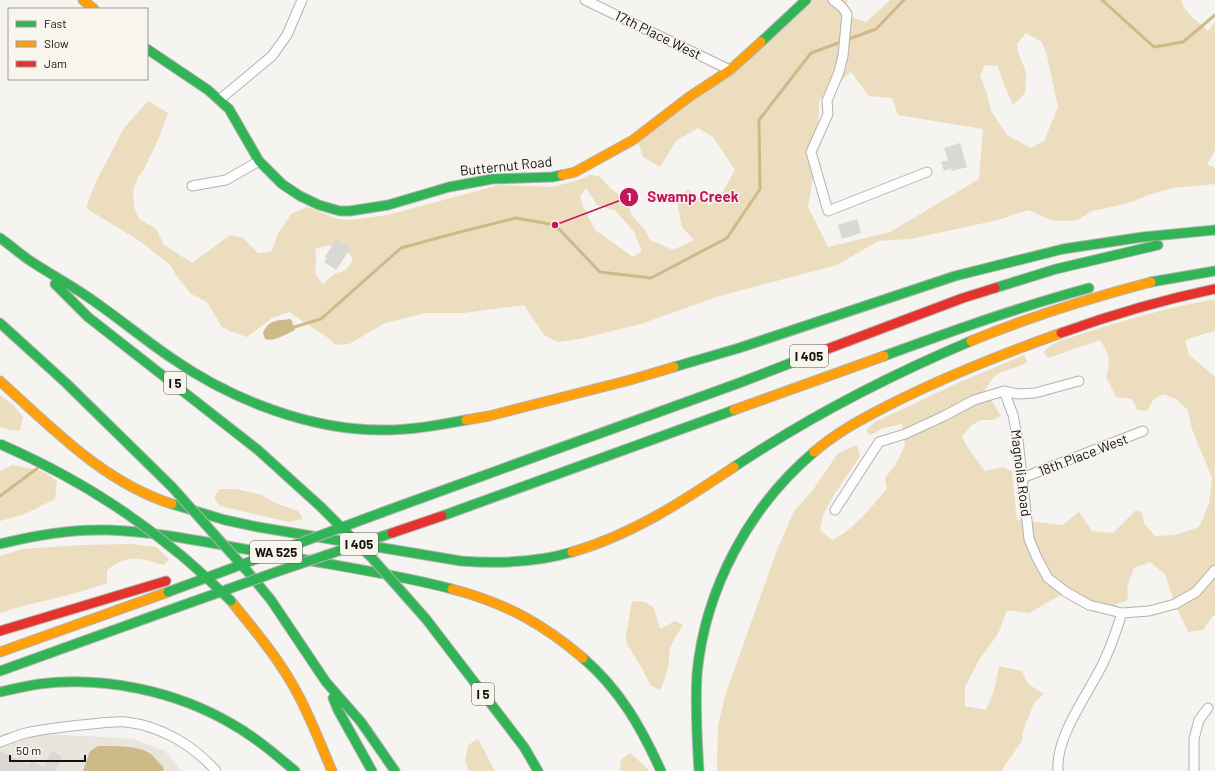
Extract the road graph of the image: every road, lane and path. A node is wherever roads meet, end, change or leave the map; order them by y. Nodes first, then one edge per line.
1 (84, 0) edge
2 (302, 0) edge
3 (585, 0) edge
4 (806, 0) edge
5 (833, 0) edge
6 (93, 8) edge
7 (148, 50) edge
8 (730, 70) junction
9 (219, 100) junction
10 (259, 161) junction
11 (927, 172) dead end
12 (192, 186) dead end
13 (1215, 232) edge
14 (0, 238) edge
15 (29, 260) junction
16 (1215, 262) edge
17 (1178, 268) dead end
18 (1215, 270) edge
19 (1101, 285) dead end
20 (1215, 289) edge
21 (0, 323) edge
22 (0, 381) edge
23 (1079, 381) dead end
24 (1004, 391) junction
25 (1143, 431) dead end
26 (0, 444) edge
27 (1022, 478) junction
28 (835, 510) dead end
29 (384, 512) junction
30 (0, 544) edge
31 (1215, 570) edge
32 (276, 572) joint
33 (188, 573) dead end
34 (169, 580) dead end
35 (1122, 613) junction
36 (0, 630) edge
37 (0, 652) edge
38 (0, 671) edge
39 (326, 682) junction
40 (0, 692) edge
41 (1208, 708) dead end
42 (0, 742) edge
43 (216, 771) edge
44 (295, 771) edge
45 (332, 771) edge
46 (372, 771) edge
47 (395, 771) edge
48 (538, 771) edge
49 (661, 771) edge
50 (699, 771) edge
51 (1058, 771) edge
52 (1194, 771) edge

1 - 6 main road
2 - 9 street
3 - 8 street, 17th Place West
4 - 8 main road, Butternut Road
5 - 11 street
7 - 9 main road, Butternut Road
8 - 10 main road, Butternut Road
9 - 10 main road, Butternut Road
10 - 12 street
13 - 15 main road
13 - 29 main road, I 405
14 - 15 main road, I 5
15 - 48 main road, I 5, bridge
16 - 17 main road
18 - 22 main road
19 - 32 main road, I 405, bridge
20 - 50 main road
21 - 39 main road, bridge
23 - 24 street
24 - 27 street, Magnolia Road
24 - 28 street
25 - 27 street, 18th Place West
26 - 45 main road, bridge
27 - 35 street, Magnolia Road
29 - 33 main road, bridge
29 - 37 main road, WA 525, bridge
30 - 49 main road
31 - 35 street, Magnolia Road
32 - 38 main road, WA 525, bridge
34 - 36 main road
35 - 51 street
39 - 46 main road
39 - 47 main road
40 - 44 main road
41 - 52 street
42 - 43 street

